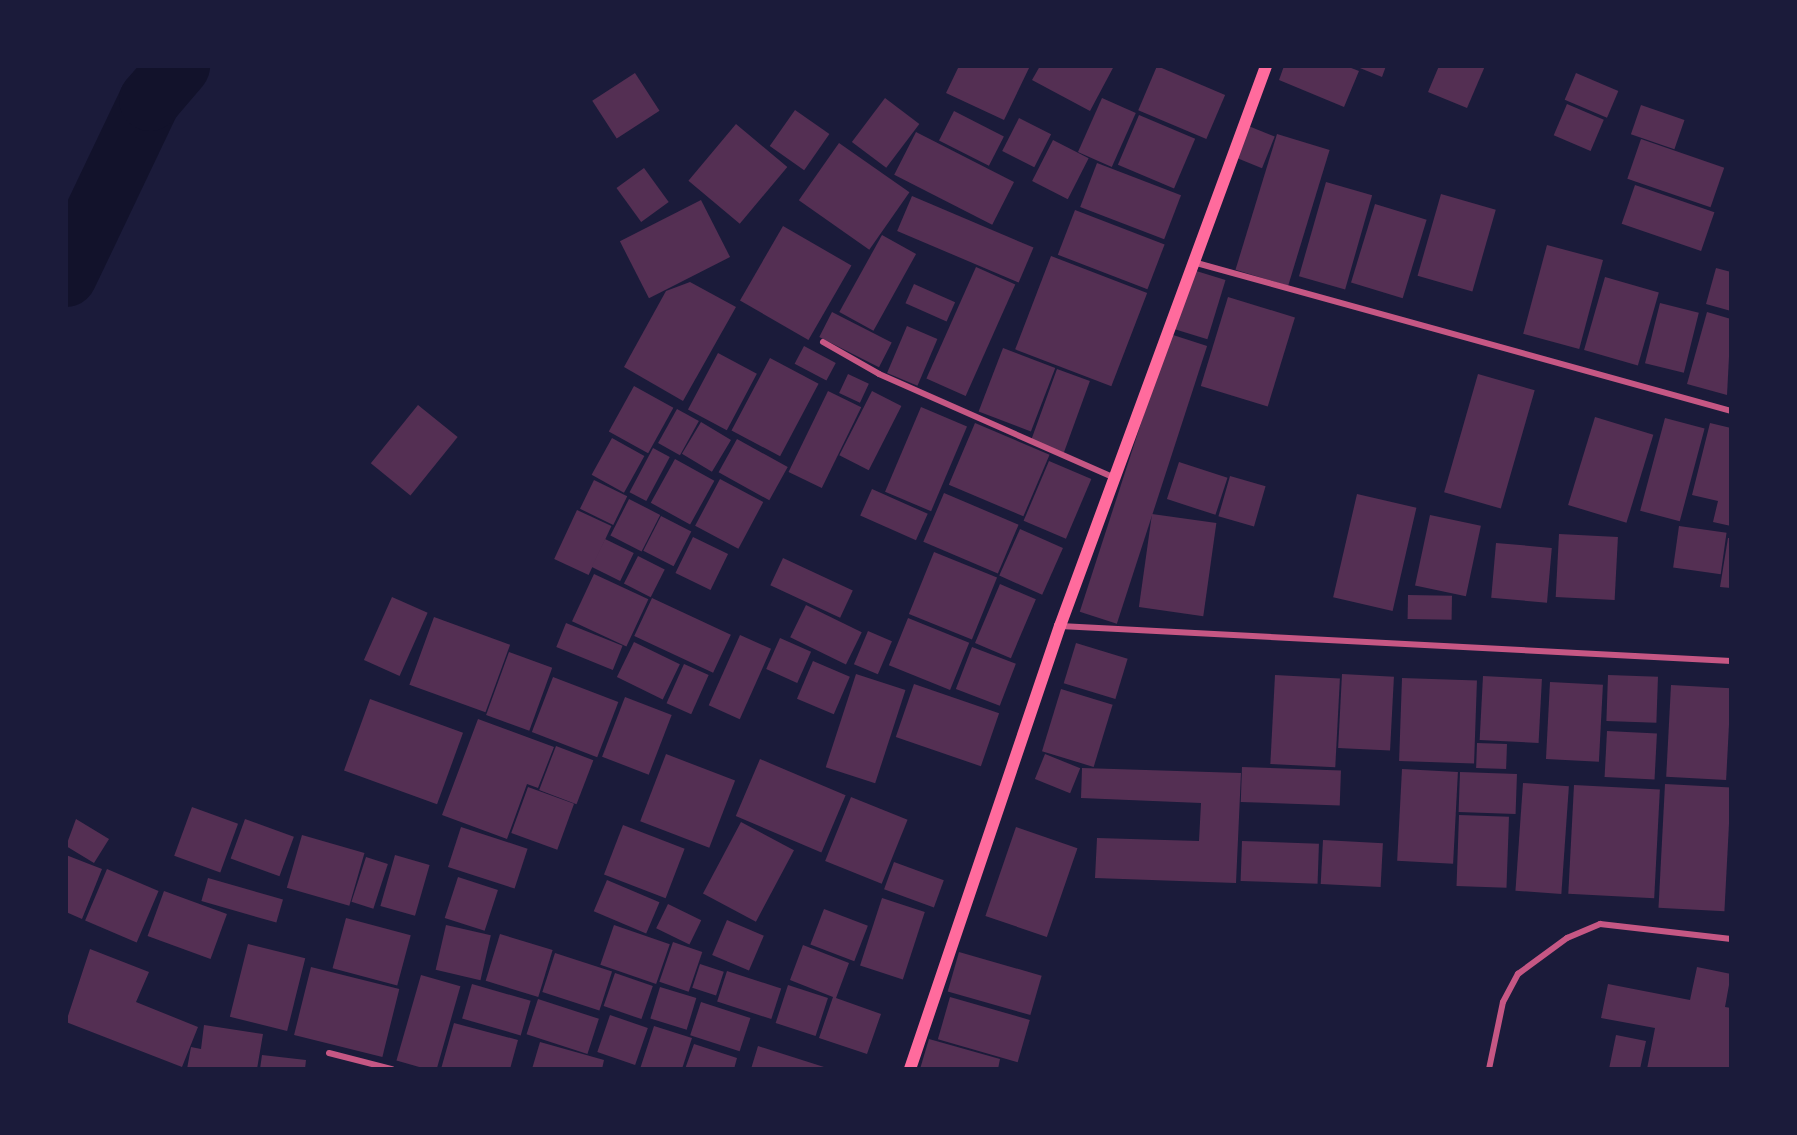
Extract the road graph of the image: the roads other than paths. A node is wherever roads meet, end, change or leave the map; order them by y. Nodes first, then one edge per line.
1 (1266, 66) edge
2 (1192, 262) junction
3 (823, 342) dead end
4 (1731, 411) edge
5 (1113, 477) junction
6 (1060, 626) junction
7 (1731, 661) edge
8 (1731, 939) edge
9 (329, 1053) dead end
10 (392, 1069) edge
11 (910, 1069) edge
12 (1489, 1069) edge

1 - 2 main road
2 - 4 street
2 - 5 main road
3 - 5 street
5 - 6 main road
6 - 7 street
6 - 11 main road
8 - 12 street
9 - 10 street

